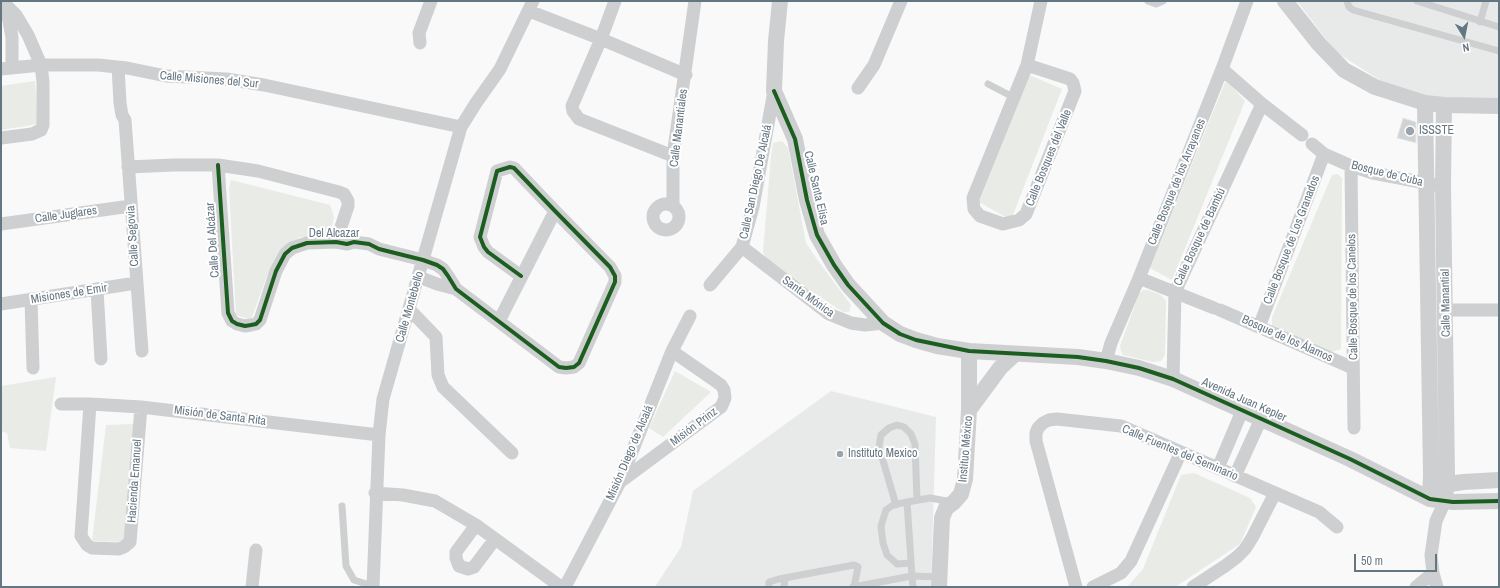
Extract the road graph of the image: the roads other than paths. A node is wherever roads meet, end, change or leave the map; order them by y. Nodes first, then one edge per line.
1 (431, 1) edge
2 (614, 1) edge
3 (695, 1) edge
4 (780, 1) edge
5 (901, 1) edge
6 (1041, 1) edge
7 (1148, 1) edge
8 (1163, 1) edge
9 (1247, 1) edge
10 (1285, 1) edge
11 (1348, 1) edge
12 (1417, 1) edge
13 (1486, 1) edge
14 (4, 3) edge
15 (531, 6) edge
16 (1480, 22) junction
17 (1499, 27) edge
18 (28, 35) junction
19 (12, 37) junction
20 (600, 39) junction
21 (420, 43) dead end
22 (1499, 51) edge
23 (1027, 64) junction
24 (41, 65) junction
25 (123, 67) junction
26 (7, 68) edge
27 (1222, 69) junction
28 (686, 75) junction
29 (988, 84) dead end
30 (858, 88) dead end
31 (774, 91) junction
32 (1013, 97) junction
33 (1425, 103) junction
34 (1262, 104) junction
35 (1444, 105) junction
36 (1499, 106) edge
37 (461, 127) junction
38 (1, 138) edge
39 (1324, 154) junction
40 (673, 156) junction
41 (218, 165) junction
42 (1351, 166) junction
43 (128, 167) junction
44 (1426, 184) junction
45 (1444, 185) junction
46 (673, 205) dead end
47 (131, 206) junction
48 (555, 211) junction
49 (1, 224) edge
50 (341, 243) junction
51 (742, 247) junction
52 (423, 260) junction
53 (521, 276) junction
54 (419, 277) junction
55 (1139, 278) junction
56 (136, 283) junction
57 (710, 285) dead end
58 (456, 289) junction
59 (97, 290) junction
60 (1175, 292) junction
61 (31, 299) junction
62 (1, 304) edge
63 (409, 309) junction
64 (1428, 310) junction
65 (1446, 310) junction
66 (1499, 310) edge
67 (228, 313) joint
68 (690, 316) dead end
69 (499, 322) junction
70 (883, 323) junction
71 (1259, 327) junction
72 (142, 351) dead end
73 (672, 351) junction
74 (969, 352) junction
75 (1015, 354) junction
76 (101, 359) dead end
77 (1106, 361) junction
78 (33, 368) dead end
79 (1353, 368) junction
80 (1173, 379) junction
81 (61, 404) dead end
82 (90, 404) junction
83 (141, 407) junction
84 (969, 410) junction
85 (1242, 411) junction
86 (1261, 419) junction
87 (1354, 428) dead end
88 (378, 435) junction
89 (1181, 452) junction
90 (512, 453) dead end
91 (1218, 468) junction
92 (1235, 476) junction
93 (1499, 480) edge
94 (620, 482) junction
95 (1446, 485) junction
96 (376, 493) junction
97 (1275, 493) junction
98 (1435, 496) junction
99 (917, 500) junction
100 (1499, 501) edge
101 (907, 502) junction
102 (954, 502) junction
103 (896, 505) junction
104 (342, 506) dead end
105 (476, 525) junction
106 (1337, 526) dead end
107 (495, 539) junction
108 (256, 550) dead end
109 (911, 563) junction
110 (1433, 573) junction
111 (912, 576) junction
112 (785, 578) junction
113 (939, 582) edge
114 (373, 586) edge
115 (252, 587) edge
116 (561, 587) edge
117 (565, 587) edge
118 (769, 587) edge
119 (784, 587) edge
120 (853, 587) edge
121 (913, 587) edge
122 (1076, 587) edge
123 (1093, 587) edge
124 (1193, 587) edge
125 (1416, 587) edge
126 (1437, 587) edge

1 - 21 street
2 - 20 street
3 - 28 street, Calle Manantiales
4 - 31 street
5 - 30 street
6 - 23 street, Calle Bosques del Valle
7 - 8 lane
9 - 27 street, Calle Bosque de los Arrayanes
10 - 33 street
11 - 22 lane
12 - 16 lane
13 - 16 lane
14 - 18 street
14 - 19 street
15 - 20 street, Calle Manantiales
15 - 37 street, Calle Montebello
16 - 17 lane
18 - 19 street
18 - 24 street
19 - 26 street
20 - 28 street, Calle Manantiales
20 - 40 street
23 - 32 street, Calle Bosques del Valle
23 - 32 street, Calle Bosques del Valle
24 - 25 street, Calle Misiones del Sur
24 - 26 street, Calle Misiones del Sur
24 - 38 street
25 - 37 street, Calle Misiones del Sur
25 - 43 street, Calle Segovia
27 - 34 street, Bosque de Cuba
27 - 55 street, Calle Bosque de los Arrayanes
28 - 40 street, Calle Manantiales
29 - 32 lane
31 - 51 street, Calle San Diego De Alcalá
31 - 70 street, Calle Santa Elisa
33 - 35 street
33 - 44 street, Calle Manantial
34 - 39 street, Bosque de Cuba
34 - 60 street, Calle Bosque de Bambú
35 - 36 street
35 - 45 street, Calle Manantial
37 - 52 street, Calle Montebello
39 - 42 street, Bosque de Cuba
39 - 71 street, Calle Bosque de Los Granados
40 - 46 street, Calle Manantiales
41 - 43 street
41 - 50 street, Del Alcazar
41 - 67 street, Calle Del Alcázar
42 - 44 street, Bosque de Cuba
42 - 79 street, Calle Bosque de los Canelos
43 - 47 street, Calle Segovia
44 - 45 street, Bosque de Cuba
44 - 64 street, Calle Manantial
45 - 65 street, Calle Manantial
47 - 49 street, Calle Juglares
47 - 56 street, Calle Segovia
48 - 53 street
48 - 53 street
48 - 69 street
50 - 52 street, Del Alcazar
50 - 67 street, Del Alcazar
51 - 57 street, Calle San Diego De Alcalá
51 - 70 street, Santa Mónica
52 - 54 street, Calle Montebello
52 - 58 street, Del Alcazar
53 - 69 street
54 - 58 street
54 - 63 street, Calle Montebello
55 - 60 street, Bosque de los Álamos
55 - 77 street, Calle Bosque de los Arrayanes
56 - 59 street, Misiones de Emir
56 - 72 street, Calle Segovia
58 - 69 street
59 - 61 street, Misiones de Emir
59 - 76 street
60 - 71 street, Bosque de los Álamos
60 - 80 street, Calle Bosque de Bambú
61 - 62 street, Misiones de Emir
61 - 78 street
63 - 88 street, Calle Montebello
63 - 90 street
64 - 65 street
64 - 98 street, Calle Manantial
65 - 66 street
65 - 95 street, Calle Manantial
68 - 73 street, Misión Diego de Alcalá
70 - 74 street, Calle Santa Elisa
71 - 79 street, Bosque de los Álamos
73 - 94 street, Misión Diego de Alcalá
73 - 94 street, Misión Prinz
74 - 75 street, Avenida Juan Kepler
74 - 84 street, Instituo México
75 - 77 street, Avenida Juan Kepler
75 - 84 street
77 - 80 street, Avenida Juan Kepler
79 - 87 street, Calle Bosque de los Canelos
80 - 85 street, Avenida Juan Kepler
81 - 82 street, Misión de Santa Rita
82 - 83 street, Misión de Santa Rita
82 - 83 street, Hacienda Emanuel
83 - 88 street, Misión de Santa Rita
84 - 102 street, Instituo México
85 - 86 street, Avenida Juan Kepler
85 - 91 street
86 - 92 street
86 - 98 street, Avenida Juan Kepler
88 - 96 street, Calle Montebello
89 - 91 street, Calle Fuentes del Seminario
89 - 122 street, Calle Fuentes del Seminario
89 - 123 street
91 - 92 street, Calle Fuentes del Seminario
92 - 97 street, Calle Fuentes del Seminario
93 - 95 street
94 - 117 street, Misión Diego de Alcalá
95 - 98 street, Calle Manantial
96 - 105 street
96 - 114 street, Calle Montebello
97 - 106 street, Calle Fuentes del Seminario
97 - 124 street
98 - 100 street, Avenida Juan Kepler
98 - 110 street
99 - 101 lane
99 - 102 lane
99 - 103 lane
101 - 103 lane
101 - 109 lane
102 - 113 street, Instituo México
103 - 109 lane
104 - 114 lane
105 - 107 street
105 - 107 street
107 - 116 street
108 - 115 street
109 - 111 lane
110 - 125 street
110 - 126 street
111 - 113 lane
111 - 120 lane
111 - 121 lane
112 - 118 lane
112 - 119 lane
112 - 120 lane

